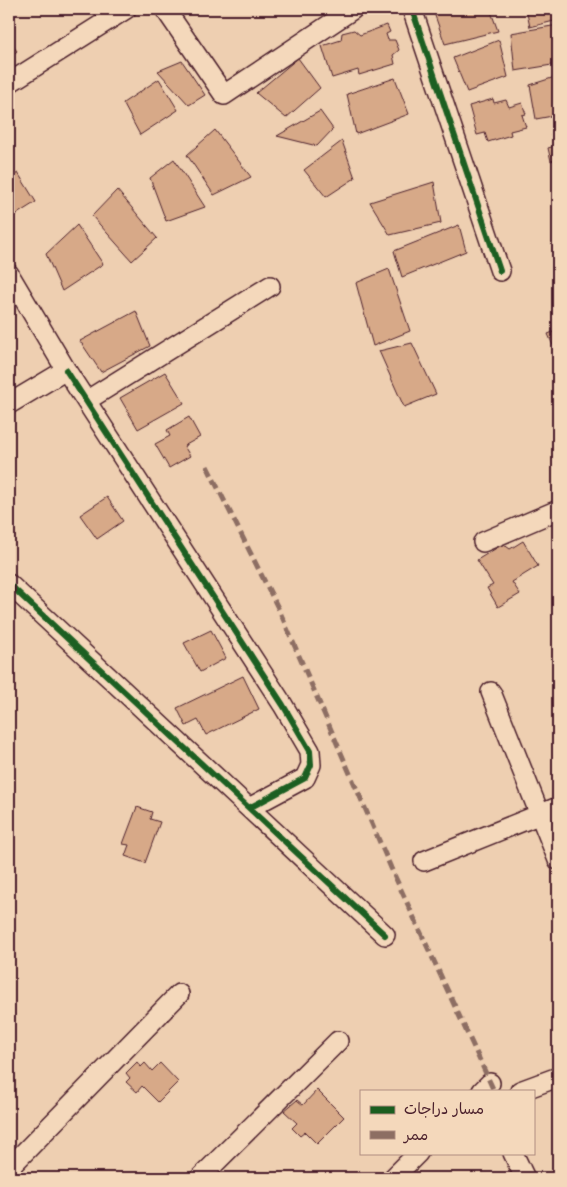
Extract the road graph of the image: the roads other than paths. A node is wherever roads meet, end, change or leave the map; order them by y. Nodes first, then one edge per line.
1 (126, 9) edge
2 (165, 9) edge
3 (353, 9) edge
4 (412, 9) edge
5 (9, 83) edge
6 (500, 271) dead end
7 (11, 284) edge
8 (270, 286) dead end
9 (66, 370) junction
10 (86, 401) junction
11 (9, 404) edge
12 (558, 510) edge
13 (483, 542) dead end
14 (9, 584) edge
15 (492, 692) dead end
16 (558, 807) edge
17 (249, 808) junction
18 (539, 815) junction
19 (558, 860) edge
20 (424, 861) dead end
21 (385, 935) dead end
22 (179, 994) dead end
23 (338, 1041) dead end
24 (558, 1077) edge
25 (523, 1090) edge
26 (417, 1154) edge
27 (513, 1154) edge
28 (9, 1168) edge
29 (200, 1178) edge
30 (393, 1178) edge
31 (525, 1178) edge

1 - 5 street
2 - 3 street
4 - 6 street
7 - 9 street
8 - 10 street
9 - 10 street
9 - 11 street
10 - 17 street
12 - 13 street
14 - 17 street
15 - 18 street
16 - 18 street
17 - 21 street
18 - 19 street
18 - 20 street
22 - 28 street
23 - 29 street
24 - 25 street
26 - 30 street
27 - 31 street

